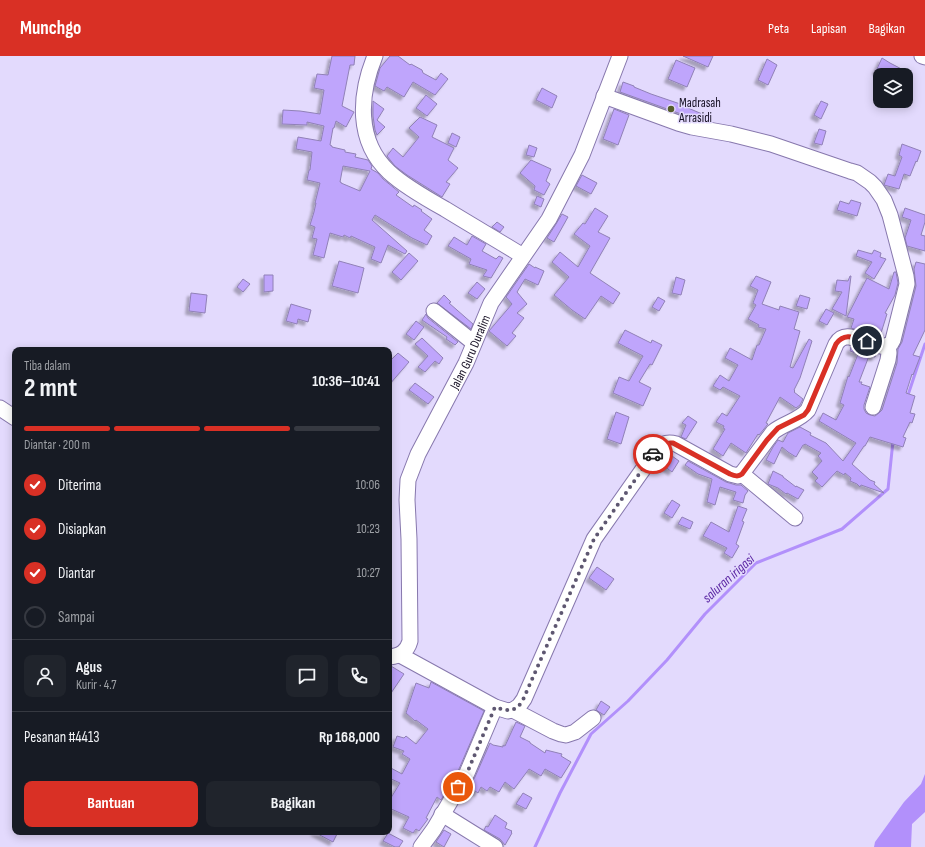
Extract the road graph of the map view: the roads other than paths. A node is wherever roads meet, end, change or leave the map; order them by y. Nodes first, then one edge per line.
1 (375, 56) edge
2 (620, 56) edge
3 (604, 96) junction
4 (523, 256) junction
5 (434, 311) dead end
6 (474, 343) junction
7 (888, 345) junction
8 (873, 407) dead end
9 (0, 408) edge
10 (12, 416) edge
11 (742, 474) junction
12 (795, 518) dead end
13 (395, 656) edge
14 (495, 707) junction
15 (513, 710) junction
16 (593, 718) dead end
17 (442, 814) junction
18 (421, 847) edge
19 (495, 847) edge

1 - 4 street
2 - 3 street, Jalan Guru Duralim
3 - 4 street, Jalan Guru Duralim
3 - 7 street
4 - 6 street, Jalan Guru Duralim
5 - 6 street
6 - 13 street, Jalan Guru Duralim
7 - 8 street
7 - 11 street
9 - 10 street
11 - 12 street
11 - 15 street
13 - 14 street
14 - 15 street
14 - 17 street
15 - 16 street
17 - 18 street
17 - 19 street

